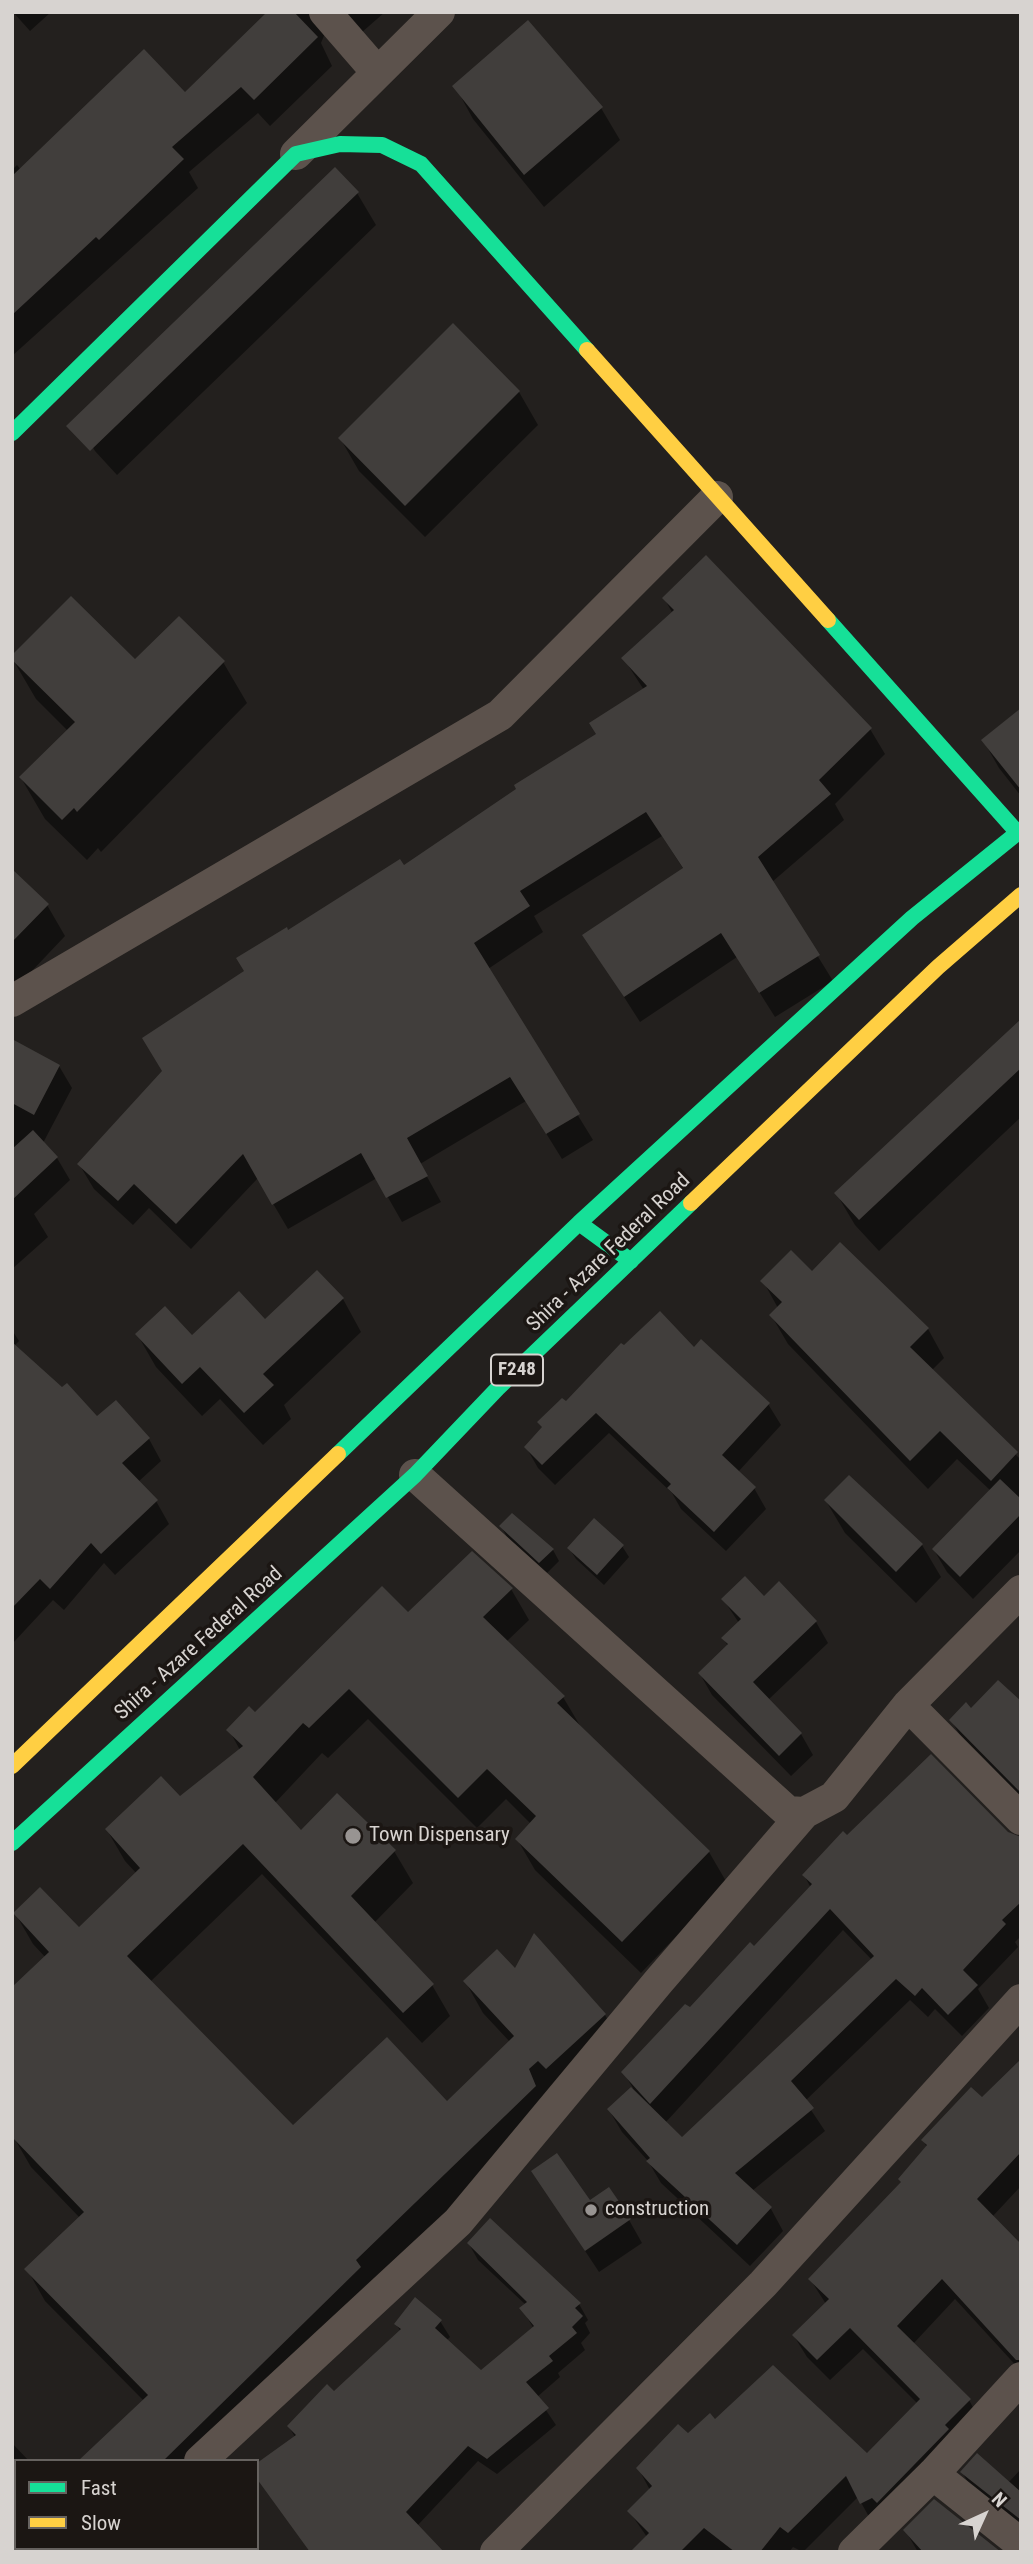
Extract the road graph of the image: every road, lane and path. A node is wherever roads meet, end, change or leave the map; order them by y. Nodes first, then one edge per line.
1 (326, 12) edge
2 (439, 12) edge
3 (377, 72) junction
4 (296, 155) junction
5 (12, 433) edge
6 (717, 497) junction
7 (1019, 831) edge
8 (1021, 895) edge
9 (12, 1001) edge
10 (579, 1223) junction
11 (631, 1261) junction
12 (415, 1475) junction
13 (1021, 1591) edge
14 (908, 1705) junction
15 (12, 1766) edge
16 (804, 1813) junction
17 (1021, 1819) edge
18 (12, 1843) edge
19 (1021, 2000) edge
20 (1021, 2378) edge
21 (202, 2459) edge
22 (933, 2474) junction
23 (1021, 2544) edge
24 (496, 2552) edge
25 (854, 2552) edge

1 - 3 street
2 - 3 street
3 - 4 street
4 - 5 main road
4 - 6 main road
6 - 7 main road
6 - 9 street
7 - 10 main road, Shira - Azare Federal Road
8 - 11 main road, Shira - Azare Federal Road / F248
10 - 11 main road
10 - 15 main road, Shira - Azare Federal Road
11 - 12 main road, Shira - Azare Federal Road / F248
12 - 16 street
12 - 18 main road, Shira - Azare Federal Road / F248
13 - 14 street
14 - 16 street
14 - 17 street
16 - 21 street
19 - 24 street
20 - 22 street
22 - 23 street
22 - 25 street

